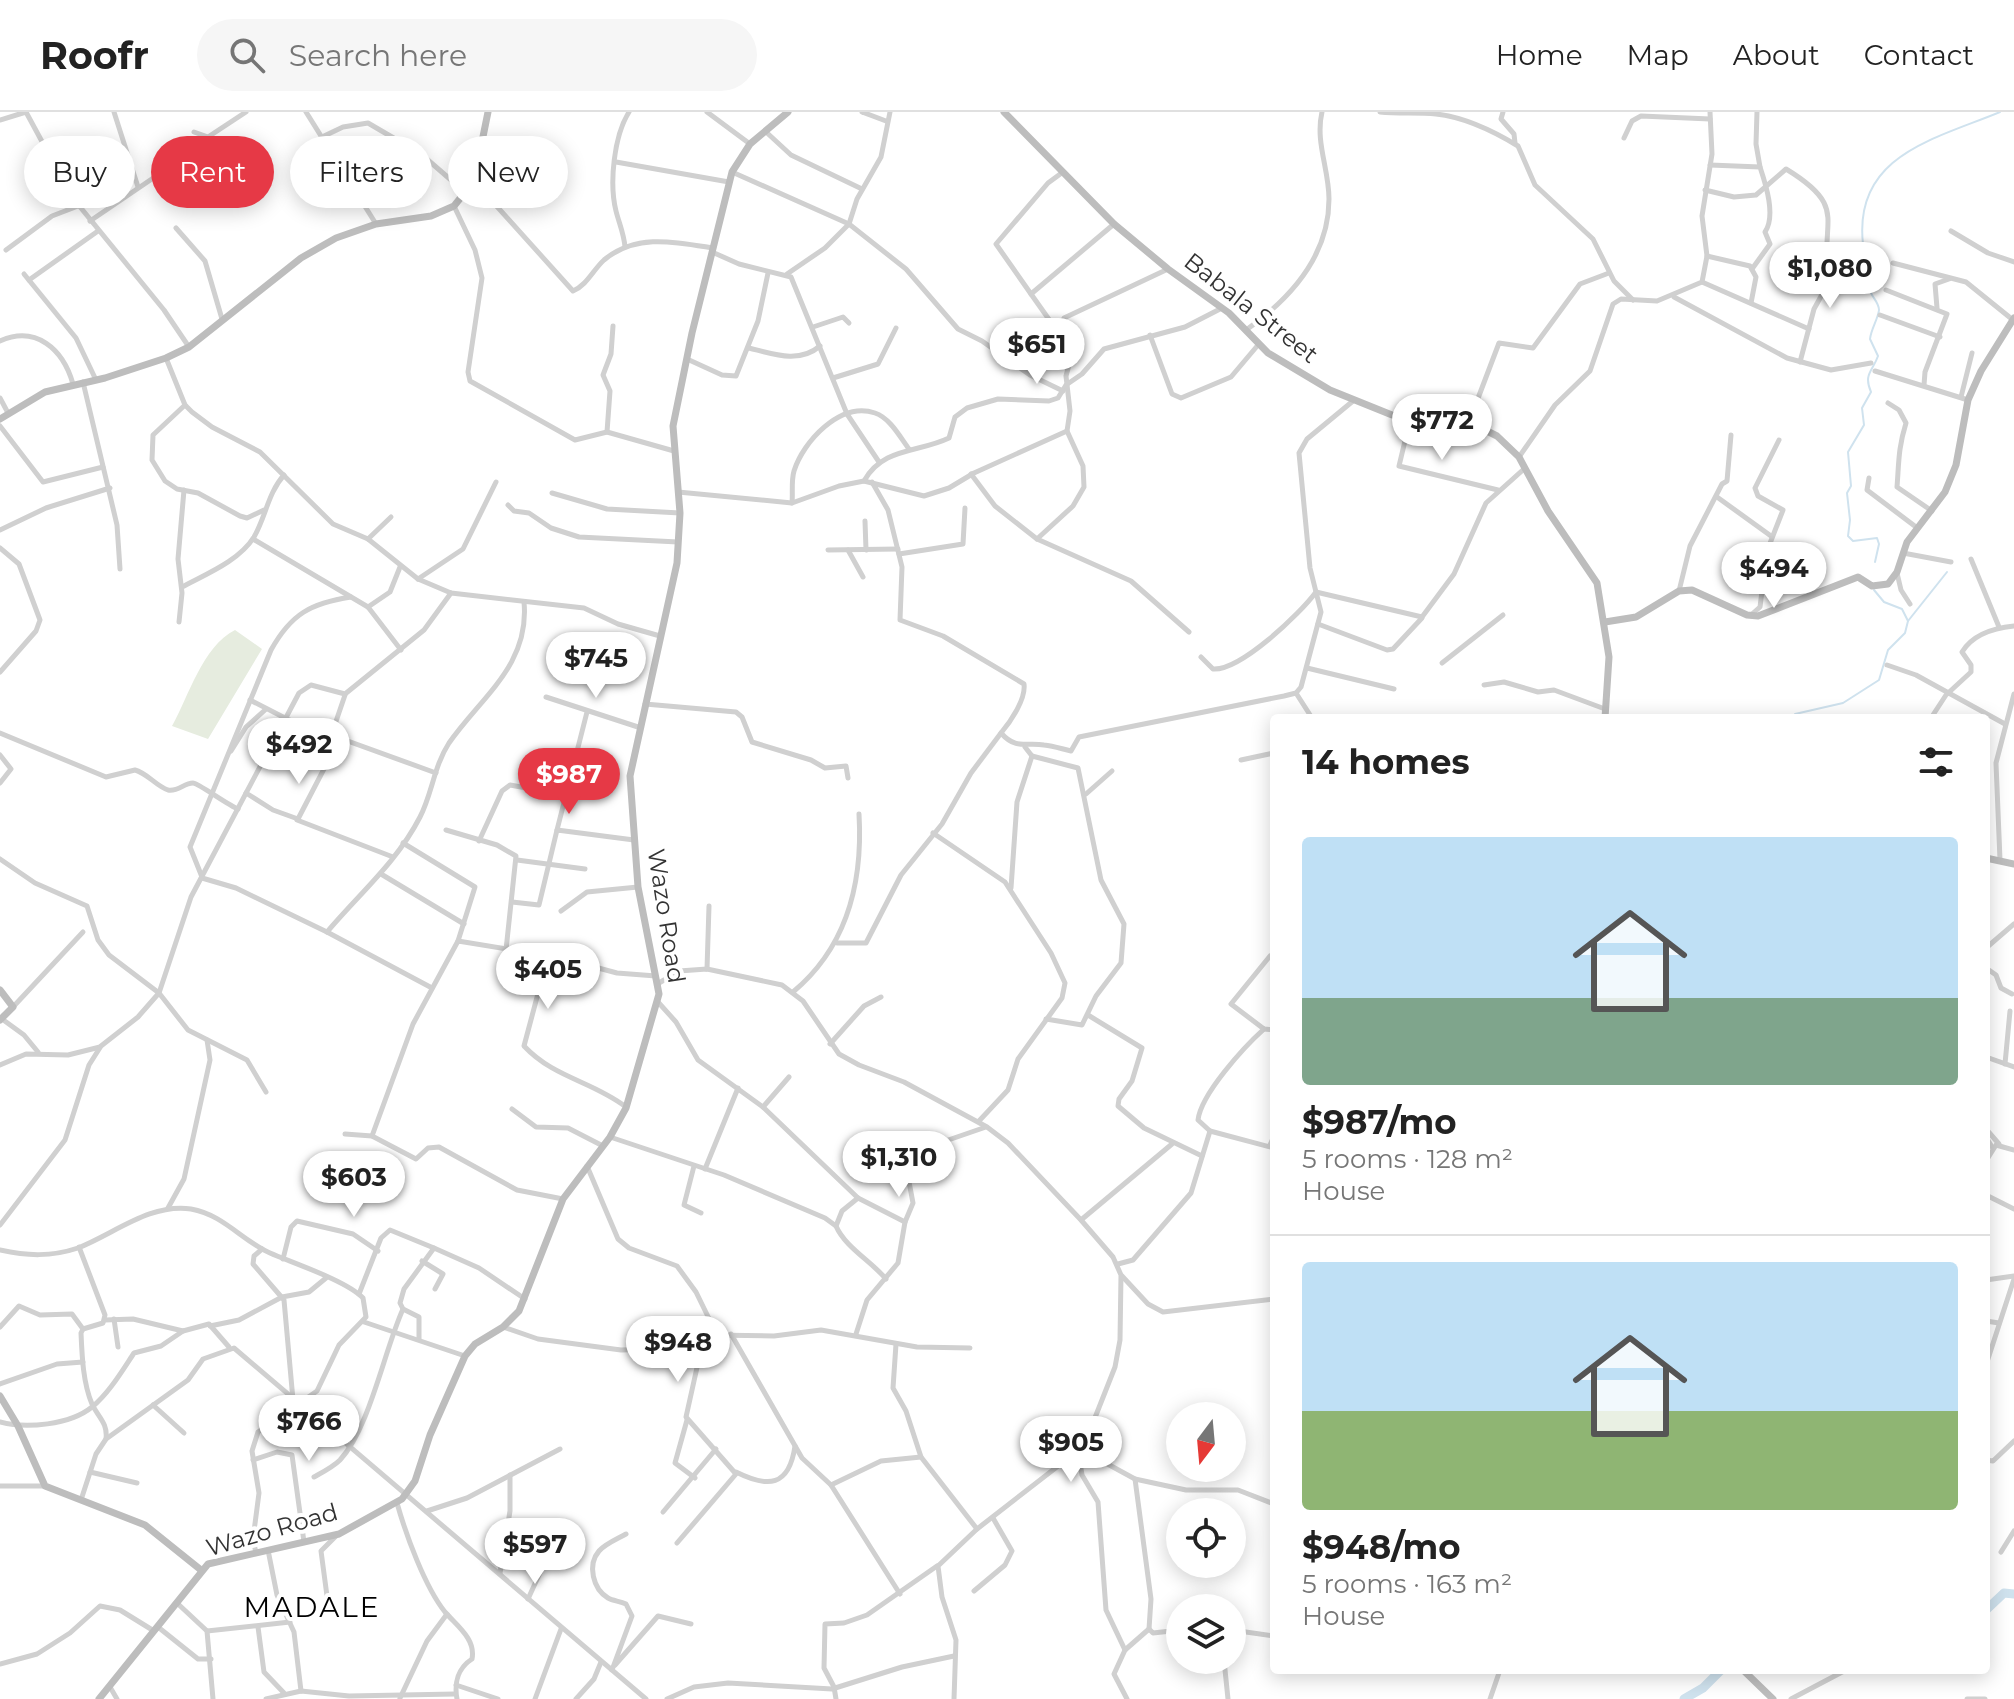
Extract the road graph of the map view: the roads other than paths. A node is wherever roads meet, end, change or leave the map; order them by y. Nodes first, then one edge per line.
1 (26, 112) edge
2 (114, 112) edge
3 (246, 112) edge
4 (306, 112) edge
5 (488, 112) edge
6 (629, 112) edge
7 (707, 112) edge
8 (788, 112) edge
9 (862, 112) edge
10 (890, 112) edge
11 (1004, 112) edge
12 (1322, 112) edge
13 (1380, 112) edge
14 (1503, 112) edge
15 (1757, 112) edge
16 (1416, 114) edge
17 (1710, 115) edge
18 (0, 120) edge
19 (886, 121) junction
20 (765, 131) junction
21 (194, 132) dead end
22 (39, 136) edge
23 (321, 136) edge
24 (324, 136) edge
25 (390, 136) edge
26 (483, 136) edge
27 (1624, 138) dead end
28 (750, 144) junction
29 (1515, 144) junction
30 (616, 161) junction
31 (432, 164) edge
32 (1710, 165) junction
33 (1760, 167) junction
34 (732, 172) junction
35 (1063, 172) junction
36 (448, 177) edge
37 (151, 179) edge
38 (729, 182) junction
39 (1766, 184) junction
40 (138, 187) junction
41 (862, 189) junction
42 (1705, 190) junction
43 (73, 208) edge
44 (80, 208) edge
45 (366, 208) edge
46 (449, 208) edge
47 (455, 208) edge
48 (498, 208) edge
49 (90, 221) junction
50 (376, 224) junction
51 (849, 224) junction
52 (1114, 224) junction
53 (176, 228) dead end
54 (98, 231) junction
55 (1951, 231) dead end
56 (625, 247) junction
57 (6, 250) dead end
58 (712, 250) junction
59 (1707, 256) junction
60 (2014, 262) edge
61 (1893, 263) dead end
62 (1168, 269) junction
63 (1752, 269) junction
64 (768, 272) junction
65 (1609, 273) junction
66 (24, 274) dead end
67 (787, 274) junction
68 (1950, 278) junction
69 (29, 280) junction
70 (1702, 282) junction
71 (1886, 290) dead end
72 (1031, 294) junction
73 (1673, 296) junction
74 (1634, 301) junction
75 (1751, 303) junction
76 (1222, 308) junction
77 (1937, 308) junction
78 (1880, 315) dead end
79 (222, 319) junction
80 (2013, 322) edge
81 (849, 323) dead end
82 (613, 326) dead end
83 (813, 327) junction
84 (896, 328) dead end
85 (1809, 329) junction
86 (1246, 330) junction
87 (1061, 335) junction
88 (1150, 335) junction
89 (1940, 337) junction
90 (0, 341) edge
91 (1258, 345) junction
92 (821, 346) junction
93 (189, 347) junction
94 (749, 348) junction
95 (1972, 353) dead end
96 (166, 358) junction
97 (687, 359) junction
98 (1800, 362) junction
99 (1871, 363) dead end
100 (1875, 371) dead end
101 (833, 378) junction
102 (96, 380) junction
103 (83, 381) junction
104 (73, 384) junction
105 (1924, 385) junction
106 (1063, 391) junction
107 (0, 398) edge
108 (1965, 398) junction
109 (1069, 399) junction
110 (1353, 401) junction
111 (1888, 403) dead end
112 (185, 405) junction
113 (8, 413) junction
114 (847, 414) junction
115 (0, 419) edge
116 (1410, 420) junction
117 (1469, 422) junction
118 (0, 426) edge
119 (1067, 431) junction
120 (607, 432) junction
121 (1731, 435) dead end
122 (1779, 440) dead end
123 (909, 449) junction
124 (674, 451) junction
125 (1519, 457) junction
126 (879, 462) junction
127 (103, 467) junction
128 (1526, 467) junction
129 (971, 474) junction
130 (284, 475) junction
131 (1869, 478) dead end
132 (496, 482) dead end
133 (868, 482) junction
134 (110, 488) junction
135 (184, 490) junction
136 (1498, 490) junction
137 (678, 492) junction
138 (552, 493) dead end
139 (1717, 497) junction
140 (792, 503) junction
141 (508, 505) dead end
142 (965, 508) dead end
143 (264, 510) junction
144 (1933, 512) junction
145 (680, 513) junction
146 (391, 517) dead end
147 (865, 521) dead end
148 (1916, 527) junction
149 (0, 530) edge
150 (1771, 536) junction
151 (253, 539) junction
152 (368, 539) junction
153 (1037, 539) junction
154 (679, 542) junction
155 (0, 548) edge
156 (828, 550) dead end
157 (848, 550) junction
158 (866, 550) junction
159 (898, 552) junction
160 (1902, 553) junction
161 (1971, 559) dead end
162 (1951, 562) dead end
163 (400, 567) junction
164 (120, 569) dead end
165 (1897, 572) junction
166 (863, 577) dead end
167 (418, 579) junction
168 (182, 587) junction
169 (1679, 591) junction
170 (1316, 592) junction
171 (451, 593) junction
172 (351, 597) junction
173 (524, 602) junction
174 (1910, 604) dead end
175 (368, 607) junction
176 (1503, 615) dead end
177 (1750, 616) junction
178 (1422, 617) junction
179 (179, 622) dead end
180 (1605, 622) junction
181 (1318, 624) junction
182 (2014, 626) edge
183 (1999, 627) junction
184 (1189, 632) dead end
185 (660, 636) junction
186 (401, 650) junction
187 (1201, 657) dead end
188 (1442, 663) dead end
189 (1887, 665) dead end
190 (1307, 668) junction
191 (0, 672) edge
192 (1484, 685) dead end
193 (1394, 689) dead end
194 (1296, 693) junction
195 (345, 694) junction
196 (2014, 694) edge
197 (1946, 695) junction
198 (546, 697) dead end
199 (250, 700) junction
200 (644, 703) junction
201 (265, 710) junction
202 (587, 712) junction
203 (1309, 714) edge
204 (1606, 714) edge
205 (1934, 714) edge
206 (1985, 714) edge
207 (1990, 717) edge
208 (287, 719) junction
209 (2005, 724) junction
210 (638, 727) junction
211 (0, 733) edge
212 (1001, 733) junction
213 (331, 736) junction
214 (339, 740) junction
215 (1025, 747) junction
216 (1270, 754) edge
217 (0, 755) edge
218 (1032, 756) junction
219 (1241, 760) dead end
220 (224, 762) junction
221 (1112, 771) dead end
222 (436, 773) junction
223 (848, 778) dead end
224 (0, 783) edge
225 (246, 793) junction
226 (1086, 794) junction
227 (210, 795) junction
228 (565, 795) junction
229 (238, 809) junction
230 (859, 814) dead end
231 (296, 819) junction
232 (446, 830) dead end
233 (557, 830) junction
234 (933, 833) junction
235 (634, 840) junction
236 (479, 841) junction
237 (403, 843) junction
238 (393, 857) junction
239 (0, 859) edge
240 (1990, 859) edge
241 (517, 860) junction
242 (2000, 860) junction
243 (546, 864) junction
244 (2014, 864) edge
245 (585, 869) dead end
246 (381, 874) junction
247 (202, 878) junction
248 (638, 887) junction
249 (1011, 889) junction
250 (512, 902) junction
251 (709, 906) dead end
252 (561, 911) dead end
253 (464, 924) junction
254 (2014, 924) edge
255 (83, 932) dead end
256 (327, 932) junction
257 (458, 941) junction
258 (837, 943) junction
259 (1990, 945) edge
260 (506, 950) junction
261 (548, 956) junction
262 (1270, 956) dead end
263 (707, 969) junction
264 (1990, 971) edge
265 (658, 980) junction
266 (432, 988) junction
267 (0, 990) edge
268 (793, 992) junction
269 (159, 993) junction
270 (2012, 994) edge
271 (881, 997) dead end
272 (658, 1002) junction
273 (13, 1007) junction
274 (2010, 1011) dead end
275 (1088, 1015) junction
276 (1, 1019) edge
277 (1045, 1019) junction
278 (1264, 1029) junction
279 (1270, 1029) edge
280 (207, 1040) junction
281 (830, 1044) junction
282 (101, 1046) junction
283 (39, 1053) junction
284 (1990, 1058) edge
285 (2005, 1064) junction
286 (0, 1065) edge
287 (2014, 1067) edge
288 (789, 1077) dead end
289 (738, 1088) junction
290 (266, 1092) dead end
291 (763, 1107) junction
292 (626, 1108) junction
293 (512, 1109) dead end
294 (979, 1121) junction
295 (987, 1127) junction
296 (1210, 1131) junction
297 (345, 1134) dead end
298 (1990, 1135) edge
299 (372, 1136) junction
300 (610, 1137) junction
301 (1990, 1140) edge
302 (1172, 1144) junction
303 (1996, 1145) junction
304 (603, 1146) junction
305 (1270, 1146) edge
306 (2014, 1150) edge
307 (1990, 1155) edge
308 (1202, 1156) junction
309 (587, 1166) junction
310 (694, 1166) junction
311 (705, 1169) junction
312 (1990, 1197) edge
313 (858, 1198) junction
314 (563, 1199) junction
315 (167, 1209) junction
316 (2014, 1209) edge
317 (701, 1213) dead end
318 (1081, 1220) junction
319 (905, 1222) junction
320 (0, 1225) edge
321 (836, 1226) junction
322 (79, 1247) junction
323 (434, 1248) junction
324 (262, 1249) junction
325 (0, 1250) edge
326 (378, 1251) junction
327 (283, 1259) junction
328 (422, 1261) junction
329 (1118, 1264) junction
330 (1121, 1275) junction
331 (326, 1278) junction
332 (2014, 1278) edge
333 (886, 1279) junction
334 (1990, 1280) edge
335 (360, 1286) junction
336 (435, 1289) dead end
337 (351, 1290) junction
338 (359, 1294) junction
339 (285, 1298) junction
340 (526, 1299) junction
341 (1270, 1299) edge
342 (403, 1309) junction
343 (114, 1319) junction
344 (105, 1320) junction
345 (363, 1322) junction
346 (1990, 1322) edge
347 (1999, 1323) junction
348 (210, 1326) junction
349 (0, 1327) edge
350 (503, 1327) junction
351 (83, 1329) junction
352 (183, 1331) junction
353 (393, 1331) junction
354 (731, 1334) junction
355 (856, 1334) junction
356 (717, 1335) junction
357 (704, 1336) junction
358 (419, 1339) junction
359 (896, 1344) junction
360 (118, 1347) dead end
361 (229, 1347) junction
362 (970, 1348) dead end
363 (1990, 1352) edge
364 (465, 1356) junction
365 (83, 1362) junction
366 (0, 1384) edge
367 (0, 1396) edge
368 (295, 1403) junction
369 (153, 1405) junction
370 (93, 1407) junction
371 (687, 1420) junction
372 (0, 1422) edge
373 (18, 1426) junction
374 (184, 1433) dead end
375 (106, 1439) junction
376 (2014, 1441) edge
377 (795, 1445) junction
378 (349, 1446) junction
379 (560, 1449) dead end
380 (716, 1449) junction
381 (1080, 1449) junction
382 (921, 1457) junction
383 (253, 1460) junction
384 (1990, 1461) edge
385 (90, 1472) junction
386 (736, 1472) junction
387 (510, 1475) junction
388 (314, 1477) dead end
389 (695, 1478) junction
390 (1135, 1479) junction
391 (137, 1483) dead end
392 (831, 1485) junction
393 (0, 1486) edge
394 (45, 1486) junction
395 (407, 1494) junction
396 (81, 1500) junction
397 (1270, 1502) edge
398 (397, 1503) junction
399 (427, 1511) junction
400 (663, 1512) dead end
401 (993, 1518) junction
402 (977, 1529) junction
403 (2014, 1531) edge
404 (339, 1534) junction
405 (626, 1534) dead end
406 (304, 1542) junction
407 (554, 1542) dead end
408 (677, 1543) dead end
409 (268, 1550) junction
410 (2001, 1552) dead end
411 (256, 1553) junction
412 (938, 1566) junction
413 (201, 1570) junction
414 (500, 1574) junction
415 (974, 1591) dead end
416 (900, 1594) junction
417 (528, 1599) junction
418 (176, 1603) junction
419 (329, 1611) dead end
420 (447, 1614) junction
421 (290, 1622) junction
422 (691, 1624) dead end
423 (258, 1627) junction
424 (156, 1629) junction
425 (561, 1629) junction
426 (1149, 1629) junction
427 (207, 1631) junction
428 (1166, 1632) edge
429 (1246, 1632) edge
430 (1270, 1635) edge
431 (1125, 1650) junction
432 (954, 1656) junction
433 (211, 1659) junction
434 (601, 1662) junction
435 (0, 1664) edge
436 (613, 1668) junction
437 (1225, 1674) edge
438 (1499, 1674) edge
439 (1747, 1674) edge
440 (1838, 1674) edge
441 (456, 1685) junction
442 (110, 1687) junction
443 (834, 1687) junction
444 (301, 1691) junction
445 (284, 1693) junction
446 (456, 1696) edge
447 (370, 1697) edge
448 (400, 1697) edge
449 (99, 1699) edge
450 (117, 1699) edge
451 (213, 1699) edge
452 (266, 1699) edge
453 (498, 1699) edge
454 (535, 1699) edge
455 (576, 1699) edge
456 (646, 1699) edge
457 (667, 1699) edge
458 (836, 1699) edge
459 (954, 1699) edge
460 (1127, 1699) edge
461 (1228, 1699) edge
462 (1490, 1699) edge
463 (1773, 1699) edge
464 (1791, 1699) edge
465 (1967, 1699) edge
466 (1985, 1699) edge

1 - 18 street
1 - 22 street
2 - 40 street
3 - 21 street
4 - 23 street
5 - 26 street
6 - 30 street
7 - 28 street
8 - 20 street, Wazo Road
9 - 19 street
10 - 19 street
11 - 35 street, Babala Street
12 - 86 street
13 - 16 street
14 - 29 street
15 - 33 street
16 - 29 street
17 - 27 street
17 - 32 street
19 - 41 street
20 - 28 street, Wazo Road
20 - 41 street
24 - 25 street
28 - 34 street, Wazo Road
29 - 65 street
30 - 38 street
30 - 56 street
31 - 36 street
32 - 33 street
32 - 42 street
33 - 39 street
34 - 38 street, Wazo Road
34 - 51 street
35 - 52 street, Babala Street
35 - 72 street
37 - 40 street
38 - 58 street, Wazo Road
39 - 42 street
39 - 63 street
39 - 85 street
40 - 49 street
41 - 51 street
42 - 59 street
43 - 57 street
44 - 49 street
45 - 50 street
46 - 50 street
47 - 120 street
48 - 56 street
49 - 54 street
50 - 79 street
51 - 67 street
51 - 106 street
52 - 62 street, Babala Street
52 - 72 street
53 - 79 street
54 - 69 street
54 - 93 street
55 - 60 street
56 - 58 street
58 - 64 street
58 - 97 street, Wazo Road
59 - 63 street
59 - 70 street
61 - 68 street
62 - 76 street, Babala Street
62 - 87 street
63 - 75 street
64 - 67 street
64 - 94 street
65 - 74 street
65 - 117 street
66 - 69 street
67 - 83 street
68 - 77 street
68 - 80 street
69 - 102 street
70 - 73 street
70 - 75 street
71 - 77 street
72 - 87 street
73 - 74 street
73 - 98 street
74 - 125 street
75 - 85 street
76 - 86 street, Babala Street
76 - 88 street
77 - 89 street
78 - 89 street
79 - 93 street
80 - 108 street
81 - 83 street
82 - 120 street
83 - 92 street
84 - 101 street
85 - 98 street
86 - 91 street, Babala Street
87 - 106 street
88 - 91 street
88 - 106 street
89 - 105 street
90 - 104 street
91 - 110 street, Babala Street
92 - 94 street
92 - 101 street
93 - 96 street
94 - 97 street
95 - 108 street
96 - 102 street
96 - 112 street
97 - 124 street, Wazo Road
98 - 99 street
100 - 105 street
101 - 114 street
102 - 103 street
103 - 104 street
103 - 127 street
104 - 113 street
105 - 108 street
106 - 109 street
106 - 109 street
106 - 123 street
107 - 113 street
108 - 144 street
109 - 119 street
110 - 116 street, Babala Street
110 - 170 street
111 - 144 street
112 - 130 street
112 - 135 street
113 - 115 street
114 - 123 street
114 - 126 street
114 - 140 street
116 - 117 street, Babala Street
116 - 136 street
117 - 125 street, Babala Street
118 - 127 street
119 - 129 street
119 - 153 street
120 - 124 street
121 - 139 street
122 - 150 street
123 - 126 street
124 - 137 street, Wazo Road
125 - 128 street, Babala Street
126 - 133 street
127 - 134 street
128 - 136 street
128 - 180 street, Babala Street
129 - 133 street
129 - 153 street
130 - 143 street
130 - 152 street
131 - 148 street
132 - 167 street
133 - 140 street
133 - 159 street
134 - 149 street
134 - 164 street
135 - 143 street
135 - 168 street
136 - 178 street
137 - 140 street
137 - 145 street, Wazo Road
138 - 145 street
139 - 150 street
139 - 169 street
141 - 154 street
142 - 159 street
143 - 151 street
144 - 148 street
145 - 154 street, Wazo Road
146 - 152 street
147 - 158 street
148 - 160 street
150 - 177 street
151 - 168 street
151 - 172 street
152 - 163 street
153 - 184 street
154 - 185 street, Wazo Road
155 - 191 street
156 - 157 street
157 - 158 street
157 - 166 street
158 - 159 street
159 - 212 street
160 - 162 street
160 - 165 street
161 - 183 street
163 - 167 street
163 - 175 street
165 - 174 street
165 - 177 street
167 - 171 street
168 - 179 street
169 - 177 street
169 - 180 street
170 - 178 street
170 - 181 street
170 - 187 street
171 - 173 street
171 - 186 street
172 - 175 street
172 - 199 street
173 - 185 street
173 - 222 street
175 - 186 street
176 - 188 street
178 - 181 street
180 - 204 street, Babala Street
181 - 190 street
182 - 183 street
183 - 197 street
185 - 200 street, Wazo Road
186 - 195 street
189 - 197 street
190 - 193 street
190 - 194 street
192 - 204 street
194 - 203 street
194 - 215 street
195 - 208 street
195 - 213 street
196 - 209 street
197 - 205 street
197 - 206 street
198 - 202 street
199 - 201 street
199 - 220 street
200 - 210 street, Wazo Road
200 - 223 street
201 - 208 street
201 - 220 street
202 - 210 street
202 - 228 street
207 - 209 street
208 - 213 street
208 - 225 street
209 - 242 street
210 - 235 street, Wazo Road
211 - 227 street
212 - 215 street
212 - 234 street
213 - 214 street
214 - 222 street
214 - 231 street
215 - 218 street
216 - 219 street
217 - 224 street
218 - 226 street
218 - 249 street
220 - 227 street
221 - 226 street
222 - 237 street
225 - 229 street
225 - 231 street
226 - 275 street
227 - 229 street
227 - 247 street
228 - 233 street
228 - 236 street
229 - 247 street
230 - 258 street
231 - 238 street
232 - 236 street
233 - 235 street
233 - 243 street
234 - 249 street
234 - 258 street
235 - 248 street, Wazo Road
236 - 241 street
237 - 238 street
237 - 253 street
238 - 246 street
239 - 269 street
240 - 242 street
241 - 243 street
241 - 250 street
242 - 244 street
243 - 245 street
243 - 250 street
246 - 253 street
246 - 256 street
247 - 256 street
247 - 269 street
248 - 252 street
248 - 265 street, Wazo Road
249 - 277 street
250 - 260 street
251 - 263 street
253 - 257 street
254 - 259 street
255 - 273 street
256 - 266 street
257 - 260 street
257 - 266 street
258 - 268 street
260 - 261 street
261 - 265 street
261 - 292 street
262 - 278 street
263 - 265 street
263 - 268 street
264 - 270 street
265 - 272 street, Wazo Road
266 - 299 street
267 - 273 street
268 - 281 street
269 - 280 street
269 - 282 street
271 - 281 street
272 - 289 street
272 - 292 street, Wazo Road
273 - 276 street
274 - 285 street
275 - 277 street
275 - 302 street
276 - 283 street
277 - 294 street
278 - 279 street
278 - 296 street
280 - 290 street
280 - 315 street
281 - 294 street
282 - 283 street
282 - 320 street
283 - 286 street
284 - 285 street
285 - 287 street
288 - 291 street
289 - 291 street
289 - 311 street
291 - 313 street
292 - 300 street, Wazo Road
293 - 304 street
294 - 295 street
295 - 318 street
295 - 319 street
296 - 305 street
296 - 308 street
297 - 299 street
298 - 303 street
299 - 314 street
300 - 304 street, Wazo Road
300 - 310 street
301 - 303 street
302 - 308 street
302 - 318 street
303 - 306 street
303 - 307 street
304 - 309 street, Wazo Road
308 - 329 street
309 - 314 street, Wazo Road
309 - 356 street
310 - 311 street
310 - 317 street
311 - 321 street
312 - 316 street
313 - 319 street
313 - 321 street
314 - 340 street, Wazo Road
315 - 322 street
315 - 324 street
318 - 329 street
319 - 333 street
321 - 333 street
322 - 325 street
322 - 344 street
323 - 326 street
323 - 328 street
323 - 340 street
324 - 327 street
324 - 339 street
326 - 327 street
326 - 335 street
327 - 331 street
328 - 336 street
328 - 342 street
329 - 330 street
330 - 341 street
330 - 381 street
331 - 337 street
331 - 339 street
332 - 334 street
332 - 347 street
333 - 355 street
335 - 337 street
335 - 338 street
337 - 338 street
338 - 345 street
339 - 348 street
339 - 368 street
340 - 350 street, Wazo Road
342 - 353 street
342 - 358 street
343 - 344 street
343 - 352 street
343 - 360 street
344 - 351 street
345 - 353 street
345 - 368 street
346 - 347 street
347 - 363 street
348 - 352 street
348 - 361 street
349 - 351 street
350 - 357 street
350 - 364 street, Wazo Road
351 - 365 street
352 - 370 street
353 - 358 street
353 - 378 street
354 - 355 street
354 - 356 street
354 - 377 street
355 - 359 street
356 - 357 street
357 - 371 street
358 - 364 street
359 - 362 street
359 - 382 street
361 - 368 street
361 - 369 street
364 - 395 street, Wazo Road
365 - 366 street
365 - 370 street
367 - 373 street
368 - 378 street
368 - 383 street
369 - 374 street
369 - 375 street
370 - 373 street
370 - 375 street
371 - 380 street
371 - 389 street
372 - 373 street
373 - 394 street
375 - 385 street
376 - 384 street
377 - 386 street
377 - 392 street
378 - 388 street
378 - 395 street
379 - 387 street
380 - 386 street
380 - 389 street
381 - 390 street
381 - 401 street
381 - 431 street
382 - 392 street
382 - 402 street
383 - 406 street
383 - 411 street
385 - 391 street
385 - 396 street
386 - 408 street
387 - 399 street
387 - 414 street
389 - 400 street
390 - 397 street
390 - 426 street
392 - 416 street
393 - 394 street
394 - 396 street
395 - 398 street, Wazo Road
395 - 399 street
396 - 413 street
398 - 404 street, Wazo Road
398 - 420 street
399 - 414 street
401 - 402 street
401 - 415 street
402 - 412 street
403 - 410 street
404 - 406 street, Wazo Road
404 - 419 street
405 - 436 street
406 - 409 street, Wazo Road
407 - 417 street
409 - 411 street, Wazo Road
409 - 421 street
411 - 413 street, Wazo Road
412 - 416 street
412 - 432 street
413 - 418 street, Wazo Road
414 - 417 street
416 - 443 street
417 - 425 street
418 - 424 street, Wazo Road
418 - 427 street
420 - 441 street
420 - 448 street
421 - 423 street
421 - 444 street
422 - 436 street
423 - 427 street
423 - 445 street
424 - 433 street
424 - 435 street
424 - 442 street, Wazo Road
425 - 434 street
425 - 454 street
426 - 428 street
426 - 431 street
427 - 433 street
429 - 430 street
431 - 460 street
432 - 443 street
432 - 459 street
433 - 451 street
434 - 436 street
434 - 455 street
436 - 456 street
437 - 461 street
438 - 462 street
439 - 463 street
440 - 464 street
441 - 446 street
441 - 453 street
442 - 449 street, Wazo Road
442 - 450 street
443 - 457 street
443 - 458 street
444 - 445 street
444 - 447 street
445 - 452 street
446 - 448 street
447 - 448 street
465 - 466 street

